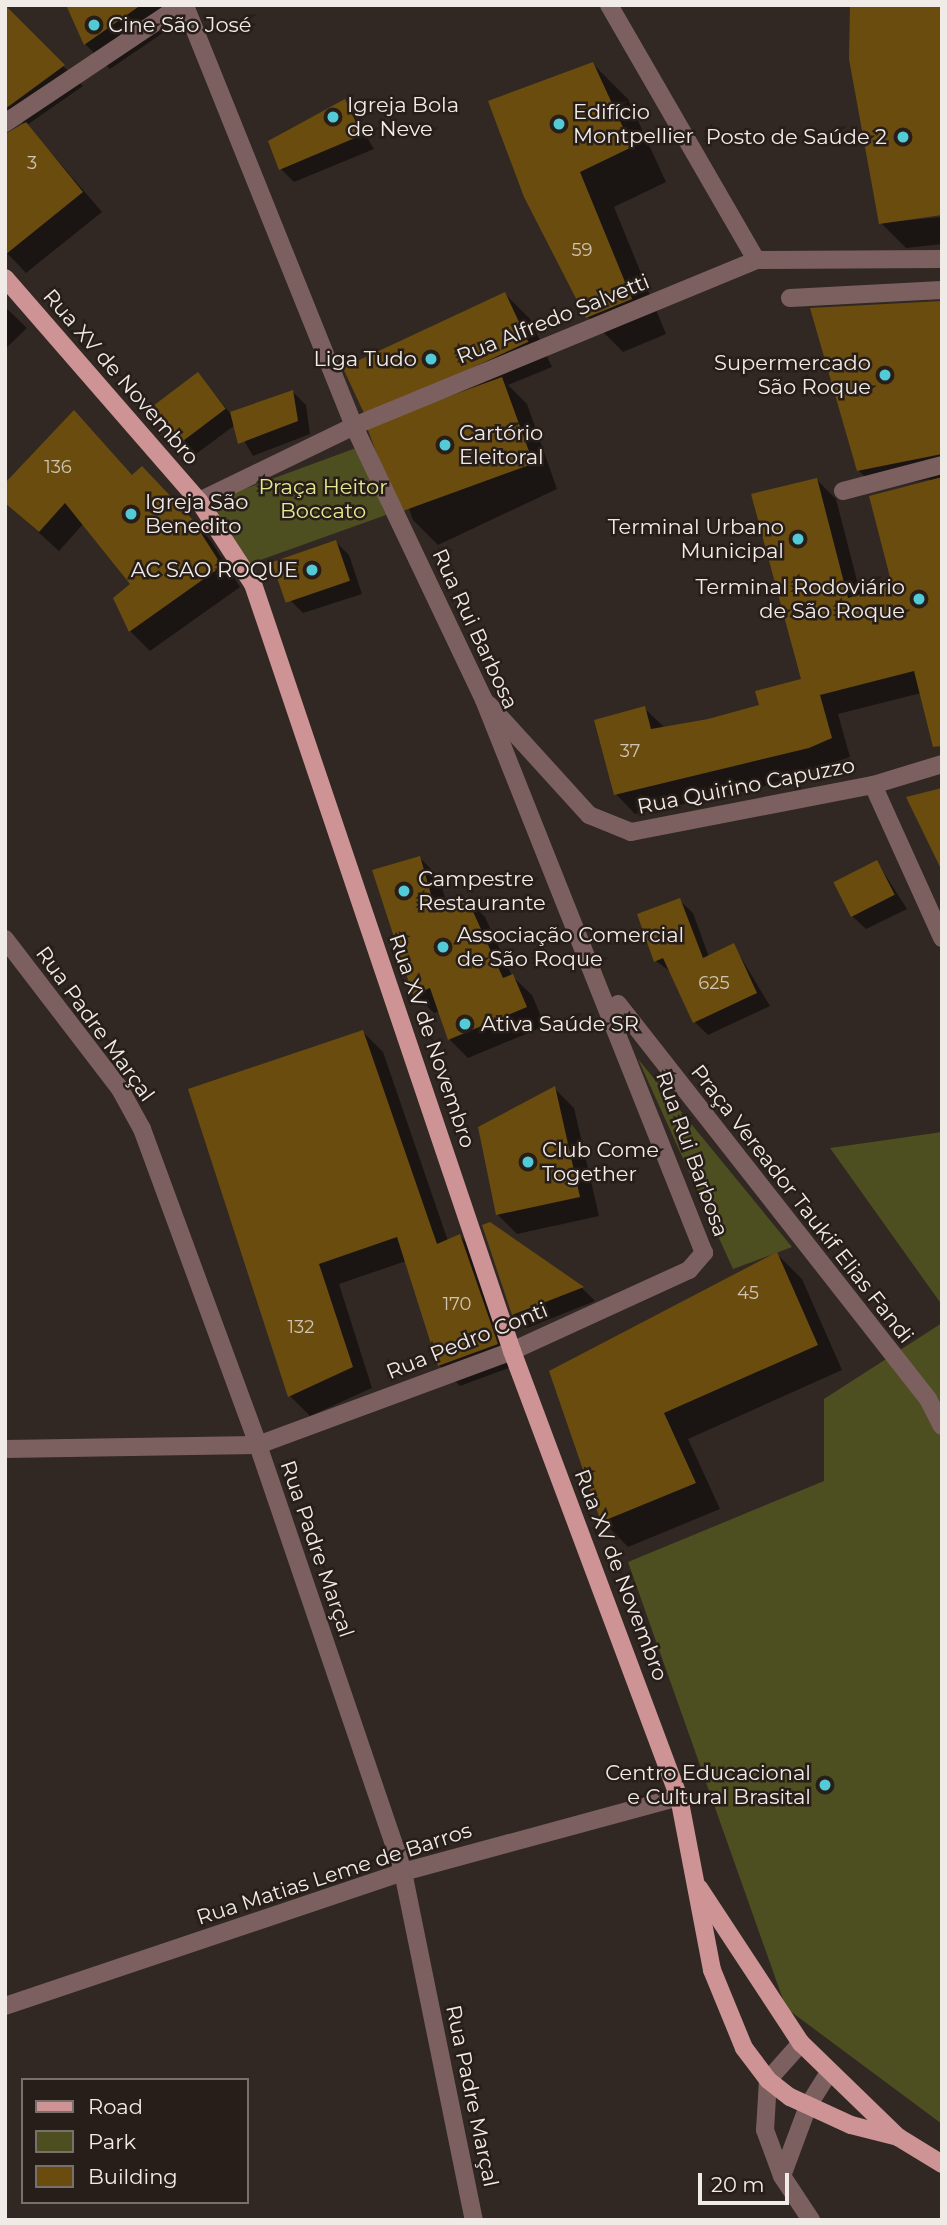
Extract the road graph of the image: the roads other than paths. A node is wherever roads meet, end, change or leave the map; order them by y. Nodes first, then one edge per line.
1 (183, 5) edge
2 (609, 5) edge
3 (5, 123) edge
4 (942, 259) edge
5 (756, 260) junction
6 (5, 278) edge
7 (942, 290) edge
8 (790, 298) dead end
9 (354, 426) junction
10 (942, 465) edge
11 (843, 491) dead end
12 (200, 501) junction
13 (484, 700) junction
14 (942, 764) edge
15 (873, 785) junction
16 (942, 938) edge
17 (5, 939) edge
18 (599, 979) junction
19 (689, 1270) joint
20 (512, 1352) junction
21 (942, 1426) edge
22 (258, 1445) junction
23 (5, 1449) edge
24 (679, 1797) junction
25 (403, 1872) junction
26 (696, 1885) junction
27 (5, 2006) edge
28 (801, 2043) junction
29 (829, 2072) junction
30 (768, 2080) junction
31 (808, 2106) junction
32 (898, 2137) junction
33 (942, 2164) edge
34 (782, 2176) junction
35 (474, 2220) edge
36 (811, 2220) edge

1 - 3 street
1 - 9 street, Rua Rui Barbosa
2 - 5 street
4 - 5 street, Rua Alfredo Salvetti
5 - 9 street, Rua Alfredo Salvetti
6 - 12 main road, Rua XV de Novembro
7 - 8 street
9 - 12 street, Rua Alfredo Salvetti
9 - 13 street, Rua Rui Barbosa
10 - 11 street
12 - 20 main road, Rua XV de Novembro
13 - 15 street, Rua Quirino Capuzzo
13 - 18 street, Rua Rui Barbosa
14 - 15 street, Rua Quirino Capuzzo
15 - 16 street
17 - 22 street, Rua Padre Marçal
18 - 19 street, Rua Rui Barbosa
18 - 21 street, Praça Vereador Taukif Elias Fandi
19 - 20 street, Rua Pedro Conti
20 - 22 street, Rua Pedro Conti
20 - 24 main road, Rua XV de Novembro
22 - 23 street, Rua Pedro Conti
22 - 25 street, Rua Padre Marçal
24 - 25 street, Rua Matias Leme de Barros
24 - 26 main road, Rua XV de Novembro
25 - 27 street, Rua Matias Leme de Barros
25 - 35 street, Rua Padre Marçal
26 - 28 main road, Rua XV de Novembro
26 - 30 main road, Rua XV de Novembro
28 - 29 main road, Rua XV de Novembro
28 - 30 street
29 - 31 street
29 - 32 main road, Rua XV de Novembro
30 - 31 main road
30 - 34 street
31 - 32 main road
31 - 34 street
32 - 33 main road
34 - 36 street

